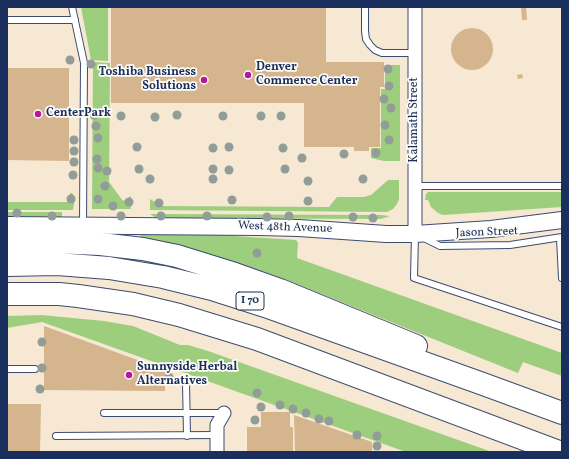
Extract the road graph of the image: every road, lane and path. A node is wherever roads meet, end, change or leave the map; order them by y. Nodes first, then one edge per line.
1 (72, 7) edge
2 (365, 7) edge
3 (415, 7) edge
4 (7, 20) edge
5 (75, 20) junction
6 (415, 53) junction
7 (415, 186) junction
8 (562, 186) edge
9 (562, 220) edge
10 (7, 225) edge
11 (83, 225) junction
12 (415, 234) junction
13 (561, 237) edge
14 (7, 243) edge
15 (7, 265) edge
16 (562, 278) edge
17 (7, 294) edge
18 (59, 294) junction
19 (7, 301) edge
20 (562, 327) edge
21 (7, 369) edge
22 (35, 370) dead end
23 (186, 382) dead end
24 (483, 384) junction
25 (104, 413) dead end
26 (186, 413) junction
27 (224, 413) joint
28 (562, 413) edge
29 (217, 435) junction
30 (56, 436) dead end
31 (187, 436) junction
32 (217, 452) edge
33 (559, 452) edge

1 - 5 lane
2 - 6 lane
3 - 6 street, Kalamath Street
4 - 5 lane
5 - 11 lane
6 - 7 street, Kalamath Street
7 - 8 lane
7 - 12 street, Kalamath Street
9 - 12 street, West 48th Avenue
10 - 11 street, West 48th Avenue
11 - 12 street, West 48th Avenue
12 - 13 lane, Jason Street
12 - 20 lane
13 - 16 lane
14 - 24 highway
15 - 24 highway, I 70
17 - 18 highway
18 - 19 highway
18 - 33 highway
21 - 22 lane
23 - 26 lane
24 - 28 highway, I 70
25 - 26 lane
26 - 27 lane
26 - 31 lane
27 - 29 street
29 - 31 lane
29 - 32 street
30 - 31 lane

